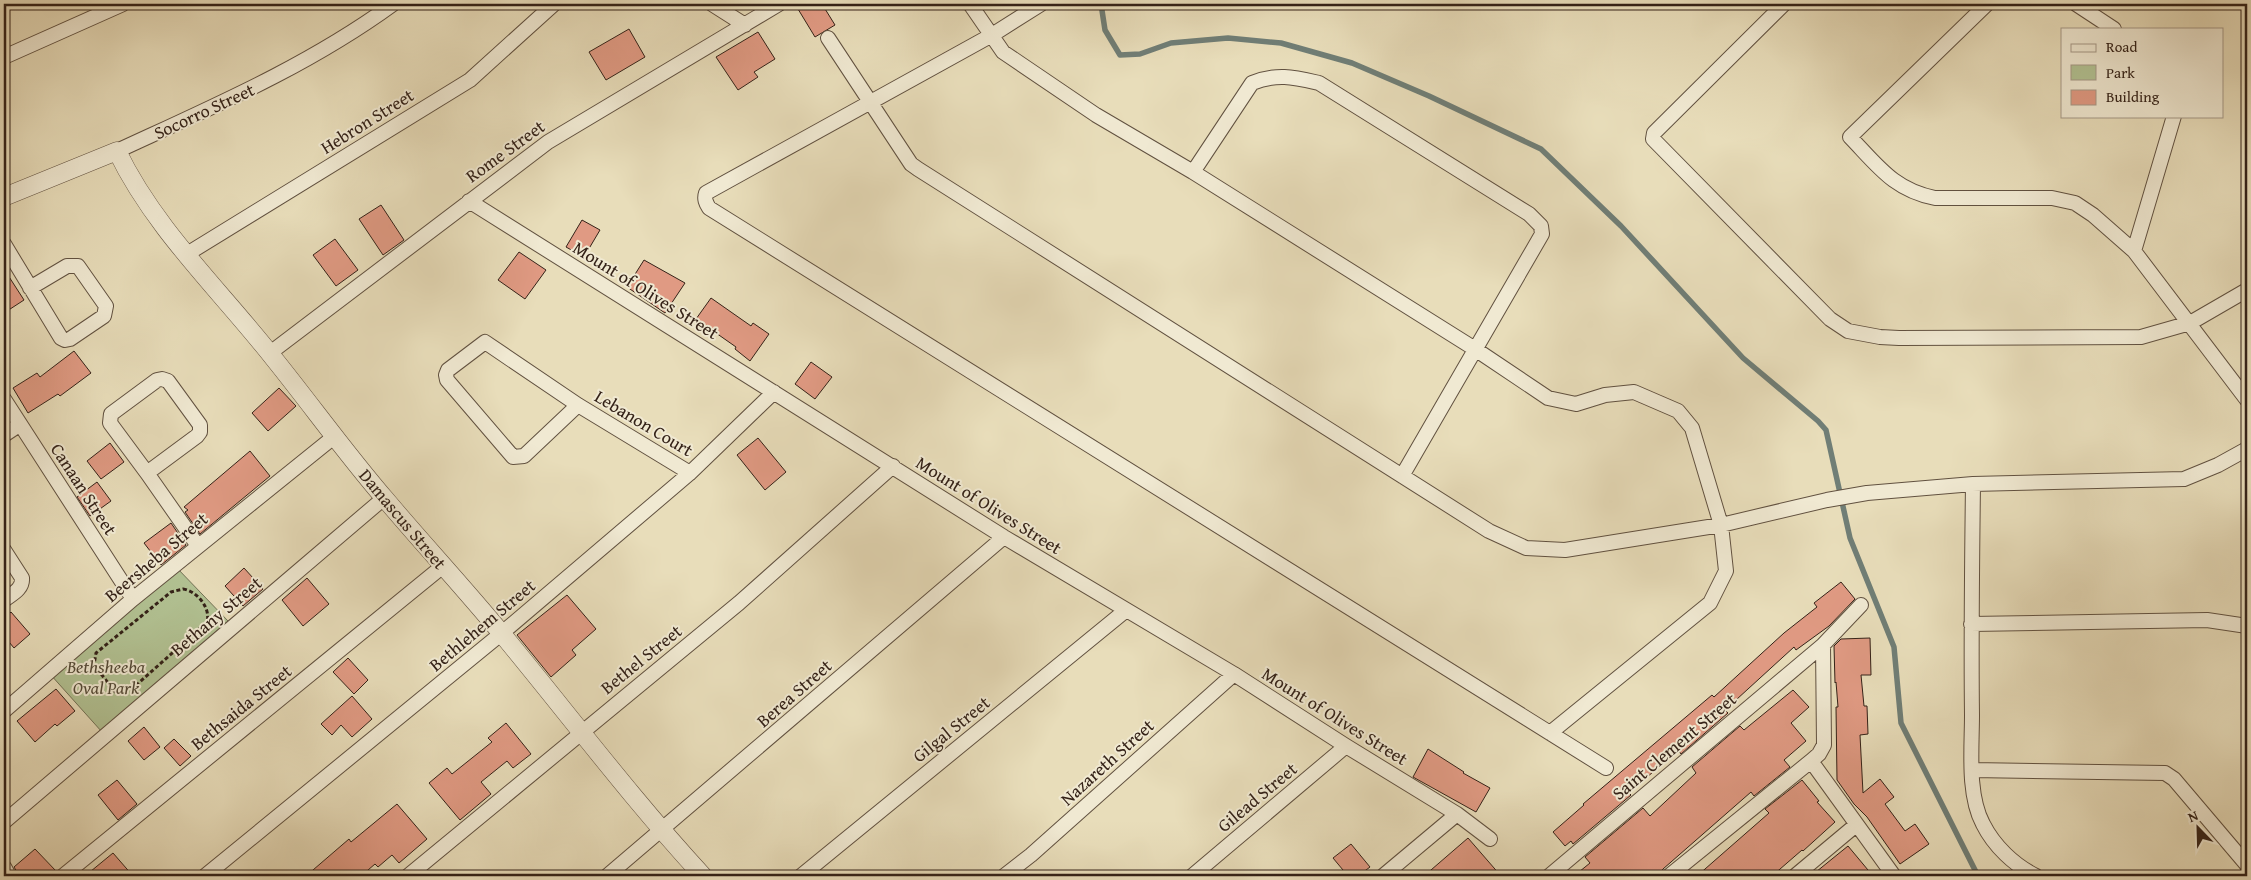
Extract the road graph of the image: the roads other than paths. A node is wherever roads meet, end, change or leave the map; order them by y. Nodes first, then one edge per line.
1 (123, 4) edge
2 (393, 4) edge
3 (554, 4) edge
4 (712, 4) edge
5 (778, 4) edge
6 (970, 4) edge
7 (1041, 4) edge
8 (1784, 4) edge
9 (1987, 4) edge
10 (2076, 4) edge
11 (745, 25) junction
12 (2112, 28) edge
13 (992, 34) junction
14 (828, 38) dead end
15 (4, 57) edge
16 (870, 103) junction
17 (2173, 118) edge
18 (117, 152) junction
19 (1193, 172) junction
20 (4, 198) edge
21 (469, 201) junction
22 (4, 244) edge
23 (2134, 251) junction
24 (187, 254) junction
25 (30, 288) junction
26 (2247, 290) edge
27 (2190, 323) junction
28 (1475, 349) junction
29 (270, 353) junction
30 (774, 392) junction
31 (4, 399) edge
32 (2247, 400) edge
33 (578, 405) junction
34 (19, 425) junction
35 (4, 435) edge
36 (335, 436) junction
37 (2247, 449) edge
38 (893, 466) junction
39 (148, 473) junction
40 (690, 473) junction
41 (1402, 476) junction
42 (1973, 484) junction
43 (384, 498) junction
44 (1721, 526) junction
45 (1004, 537) junction
46 (198, 546) junction
47 (4, 550) edge
48 (443, 566) junction
49 (133, 599) junction
50 (4, 600) edge
51 (1861, 605) dead end
52 (1125, 611) junction
53 (1971, 624) junction
54 (2247, 626) edge
55 (502, 633) junction
56 (1823, 645) junction
57 (1234, 674) junction
58 (4, 710) edge
59 (581, 732) junction
60 (1550, 733) junction
61 (1346, 746) junction
62 (1811, 761) junction
63 (1606, 768) dead end
64 (1972, 770) junction
65 (1457, 814) junction
66 (4, 822) edge
67 (1856, 825) junction
68 (662, 831) junction
69 (1490, 839) dead end
70 (2247, 865) edge
71 (4, 868) edge
72 (9, 876) edge
73 (63, 876) edge
74 (205, 876) edge
75 (408, 876) edge
76 (607, 876) edge
77 (703, 876) edge
78 (801, 876) edge
79 (1004, 876) edge
80 (1192, 876) edge
81 (1383, 876) edge
82 (1550, 876) edge
83 (1669, 876) edge
84 (1795, 876) edge
85 (1894, 876) edge
86 (2036, 876) edge

1 - 15 street
2 - 18 street, Socorro Street
3 - 24 street, Hebron Street
4 - 11 street
5 - 11 street, Rome Street
6 - 13 street
7 - 13 street
8 - 27 street
9 - 23 street
10 - 12 street
11 - 21 street, Rome Street
13 - 16 street
13 - 19 street
14 - 16 street
16 - 41 street
16 - 60 street
17 - 23 street
18 - 20 street, Socorro Street
18 - 24 street, Damascus Street
19 - 28 street
19 - 28 street
21 - 29 street, Rome Street
21 - 30 street, Mount of Olives Street
22 - 25 street
23 - 27 street
24 - 29 street, Damascus Street
25 - 25 street
26 - 27 street
27 - 32 street
28 - 41 street
28 - 44 street
29 - 36 street, Damascus Street
30 - 38 street, Mount of Olives Street
30 - 40 street, Bethlehem Street
31 - 34 street, Canaan Street
33 - 33 street, Lebanon Court
33 - 40 street, Lebanon Court
34 - 35 street
34 - 49 street, Canaan Street
36 - 43 street, Damascus Street
36 - 46 street, Beersheba Street
37 - 42 street
38 - 45 street, Mount of Olives Street
38 - 59 street, Bethel Street
39 - 39 street
39 - 46 street
40 - 55 street, Bethlehem Street
41 - 44 street
42 - 44 street
42 - 53 street
43 - 48 street, Damascus Street
43 - 66 street, Bethany Street
44 - 60 street
45 - 52 street, Mount of Olives Street
45 - 68 street, Berea Street
46 - 49 street, Beersheba Street
47 - 50 street
48 - 55 street, Damascus Street
48 - 73 street, Bethsaida Street
49 - 58 street, Beersheba Street
51 - 56 street, Saint Clement Street
52 - 57 street, Mount of Olives Street
52 - 78 street, Gilgal Street
53 - 54 street
53 - 64 street
55 - 59 street, Damascus Street
55 - 74 street, Bethlehem Street
56 - 62 street
56 - 82 street, Saint Clement Street
57 - 61 street, Mount of Olives Street
57 - 79 street, Nazareth Street
59 - 68 street, Damascus Street
59 - 75 street, Bethel Street
60 - 63 street
61 - 65 street, Mount of Olives Street
61 - 80 street, Gilead Street
62 - 67 street
62 - 83 street
64 - 70 street
64 - 86 street
65 - 69 street, Mount of Olives Street
65 - 81 street
67 - 84 street
67 - 85 street
68 - 76 street, Berea Street
68 - 77 street, Damascus Street
71 - 72 street

